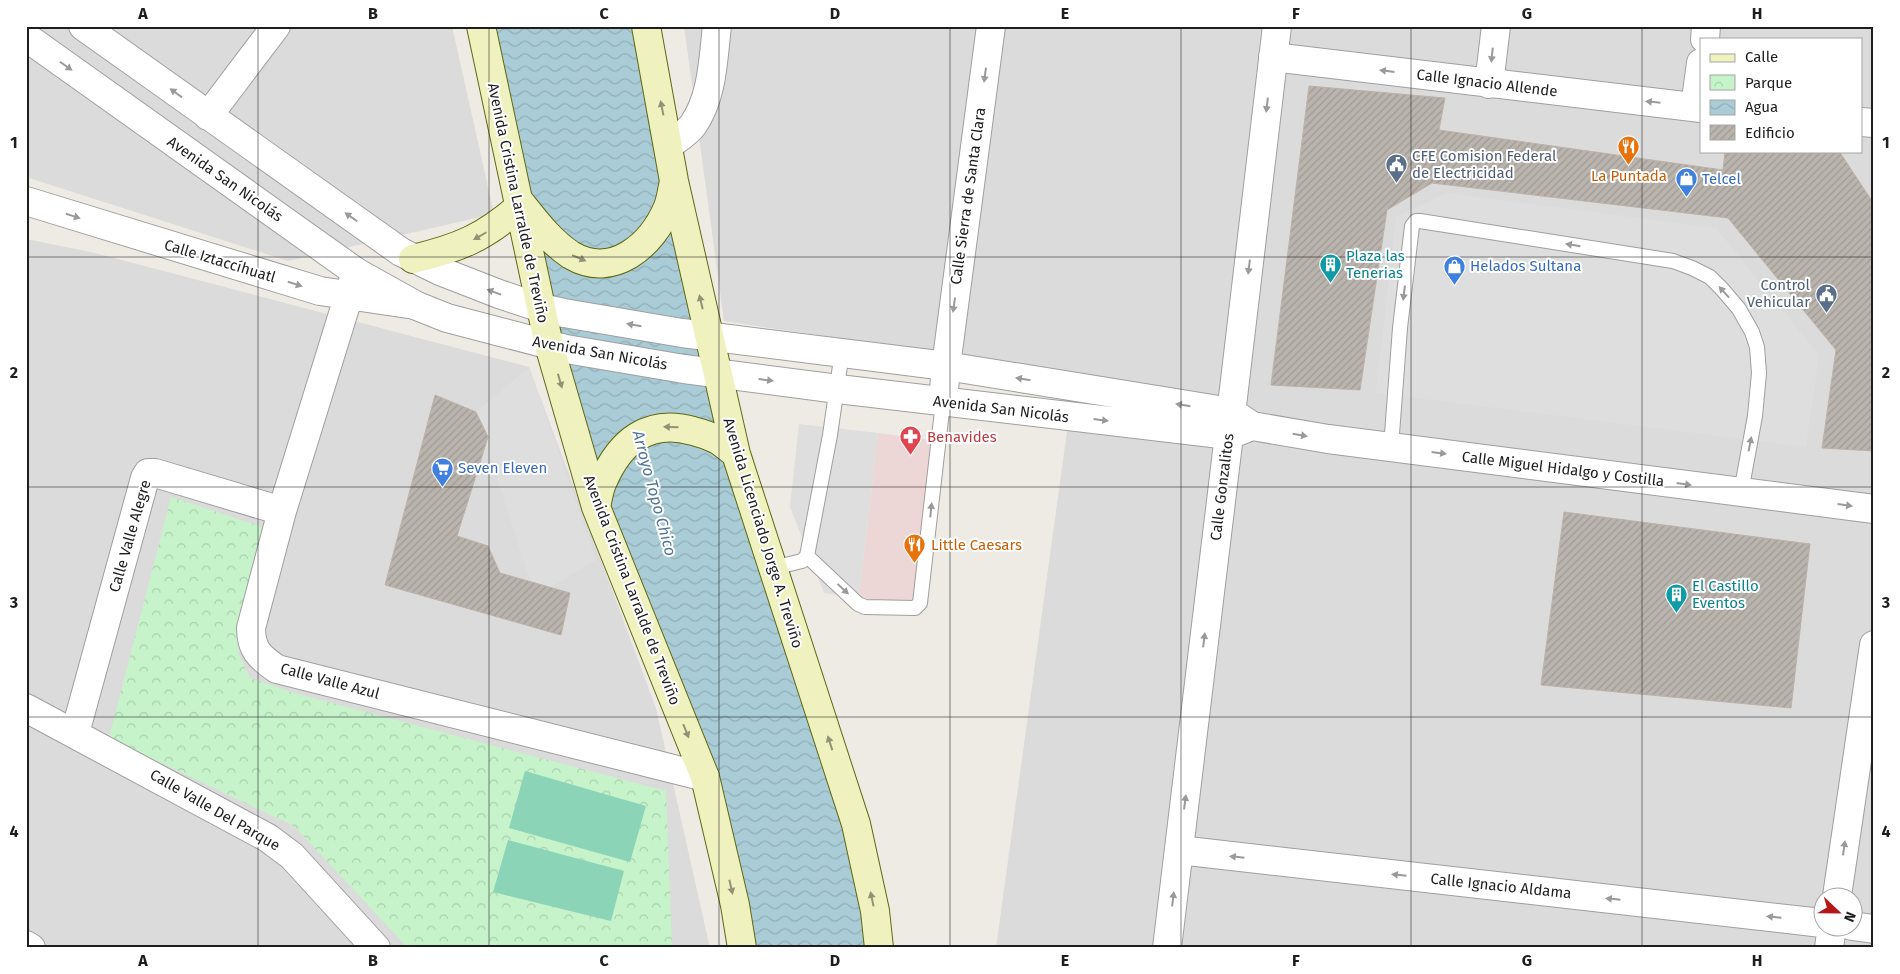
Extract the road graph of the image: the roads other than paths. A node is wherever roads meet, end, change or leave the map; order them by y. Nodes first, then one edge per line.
1 (83, 26) edge
2 (276, 26) edge
3 (481, 26) edge
4 (646, 26) edge
5 (717, 26) edge
6 (991, 26) edge
7 (1277, 26) edge
8 (1496, 26) edge
9 (26, 38) edge
10 (1273, 57) junction
11 (1700, 78) edge
12 (1489, 84) junction
13 (1698, 107) edge
14 (208, 116) junction
15 (669, 145) junction
16 (672, 194) junction
17 (26, 201) edge
18 (519, 203) junction
19 (413, 259) junction
20 (352, 284) junction
21 (552, 310) junction
22 (710, 337) junction
23 (557, 347) junction
24 (842, 352) junction
25 (946, 366) junction
26 (717, 374) junction
27 (838, 389) junction
28 (943, 402) junction
29 (1237, 424) junction
30 (727, 447) junction
31 (1391, 447) junction
32 (1741, 492) junction
33 (599, 495) junction
34 (1874, 509) edge
35 (282, 511) junction
36 (807, 556) junction
37 (773, 568) junction
38 (1874, 645) edge
39 (26, 708) edge
40 (75, 733) junction
41 (705, 778) junction
42 (1179, 850) junction
43 (1838, 886) edge
44 (1812, 922) edge
45 (26, 945) edge
46 (31, 948) edge
47 (376, 948) edge
48 (742, 948) edge
49 (879, 948) edge
50 (1167, 948) edge

14 -> 1 street, Avenida San Nicolás
2 - 14 street
3 - 18 main road, Avenida Cristina Larralde de Treviño
15 -> 4 main road, Avenida Licenciado Jorge A. Treviño
5 - 15 street
6 -> 25 street, Calle Sierra de Santa Clara
7 - 10 street, Calle Gonzalitos
8 -> 12 street
9 -> 20 street, Avenida San Nicolás
12 -> 10 street, Calle Ignacio Allende
10 -> 29 street, Calle Gonzalitos
11 - 13 street
13 -> 12 street, Calle Ignacio Allende
19 -> 14 street, Avenida San Nicolás
15 - 16 main road, Avenida Licenciado Jorge A. Treviño
18 -> 16 main road
22 -> 16 main road, Avenida Licenciado Jorge A. Treviño
17 -> 20 street, Calle Iztaccíhuatl
18 -> 19 main road
18 - 21 main road, Avenida Cristina Larralde de Treviño
21 -> 19 street, Avenida San Nicolás
20 - 23 street, Avenida San Nicolás
20 - 35 street, Calle Valle Azul
22 -> 21 street, Avenida San Nicolás
21 - 23 main road, Avenida Cristina Larralde de Treviño
22 - 24 street, Avenida San Nicolás
22 - 26 main road, Avenida Licenciado Jorge A. Treviño
23 - 26 street, Avenida San Nicolás
23 -> 33 main road, Avenida Cristina Larralde de Treviño
24 - 25 street, Avenida San Nicolás
24 - 27 lane
25 - 28 street, Calle Sierra de Santa Clara
29 -> 25 street, Avenida San Nicolás
26 -> 27 street, Avenida San Nicolás
26 - 30 main road, Avenida Licenciado Jorge A. Treviño
27 - 28 street, Avenida San Nicolás
27 - 36 lane
28 -> 29 street, Avenida San Nicolás
36 -> 28 lane
29 -> 31 street, Calle Miguel Hidalgo y Costilla
42 -> 29 street, Calle Gonzalitos
30 -> 33 main road
30 - 37 main road, Avenida Licenciado Jorge A. Treviño
31 -> 32 street, Calle Miguel Hidalgo y Costilla
32 -> 31 lane
32 -> 34 street, Calle Miguel Hidalgo y Costilla
33 -> 41 main road, Avenida Cristina Larralde de Treviño
35 - 40 street, Calle Valle Alegre
35 - 41 street, Calle Valle Azul
36 - 37 lane
49 -> 37 main road, Avenida Licenciado Jorge A. Treviño
43 -> 38 street
39 - 40 street, Calle Valle Del Parque
40 - 47 street, Calle Valle Del Parque
41 -> 48 main road, Avenida Cristina Larralde de Treviño
44 -> 42 street, Calle Ignacio Aldama
50 -> 42 street, Calle Gonzalitos
45 - 46 street

